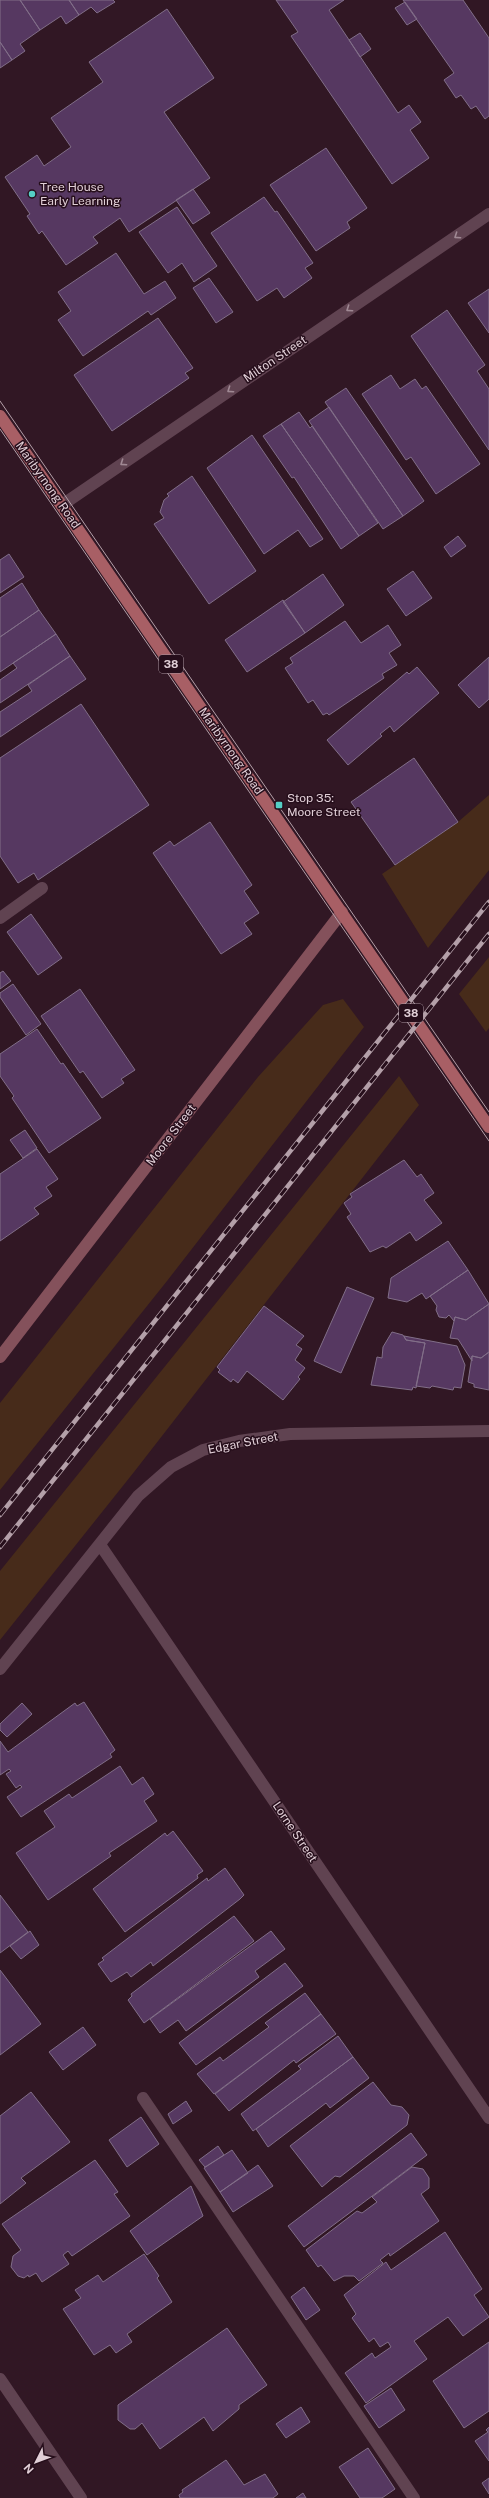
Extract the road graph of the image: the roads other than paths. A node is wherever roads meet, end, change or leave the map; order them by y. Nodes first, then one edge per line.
1 (489, 214) edge
2 (0, 416) edge
3 (62, 505) junction
4 (42, 888) dead end
5 (2, 912) edge
6 (342, 912) junction
7 (489, 1127) edge
8 (0, 1357) edge
9 (489, 1431) edge
10 (101, 1546) junction
11 (0, 1669) edge
12 (143, 2098) dead end
13 (489, 2118) edge
14 (0, 2379) edge
15 (81, 2498) edge
16 (414, 2498) edge

1 -> 3 street, Milton Street
2 - 3 main road, Maribyrnong Road / 38
3 - 6 main road, Maribyrnong Road / 38
4 - 5 street
6 - 7 main road, Maribyrnong Road / 38
6 - 8 street, Moore Street
9 - 10 street, Edgar Street
10 - 11 street, Edgar Street
10 - 13 street, Lorne Street
12 - 16 street
14 - 15 street

